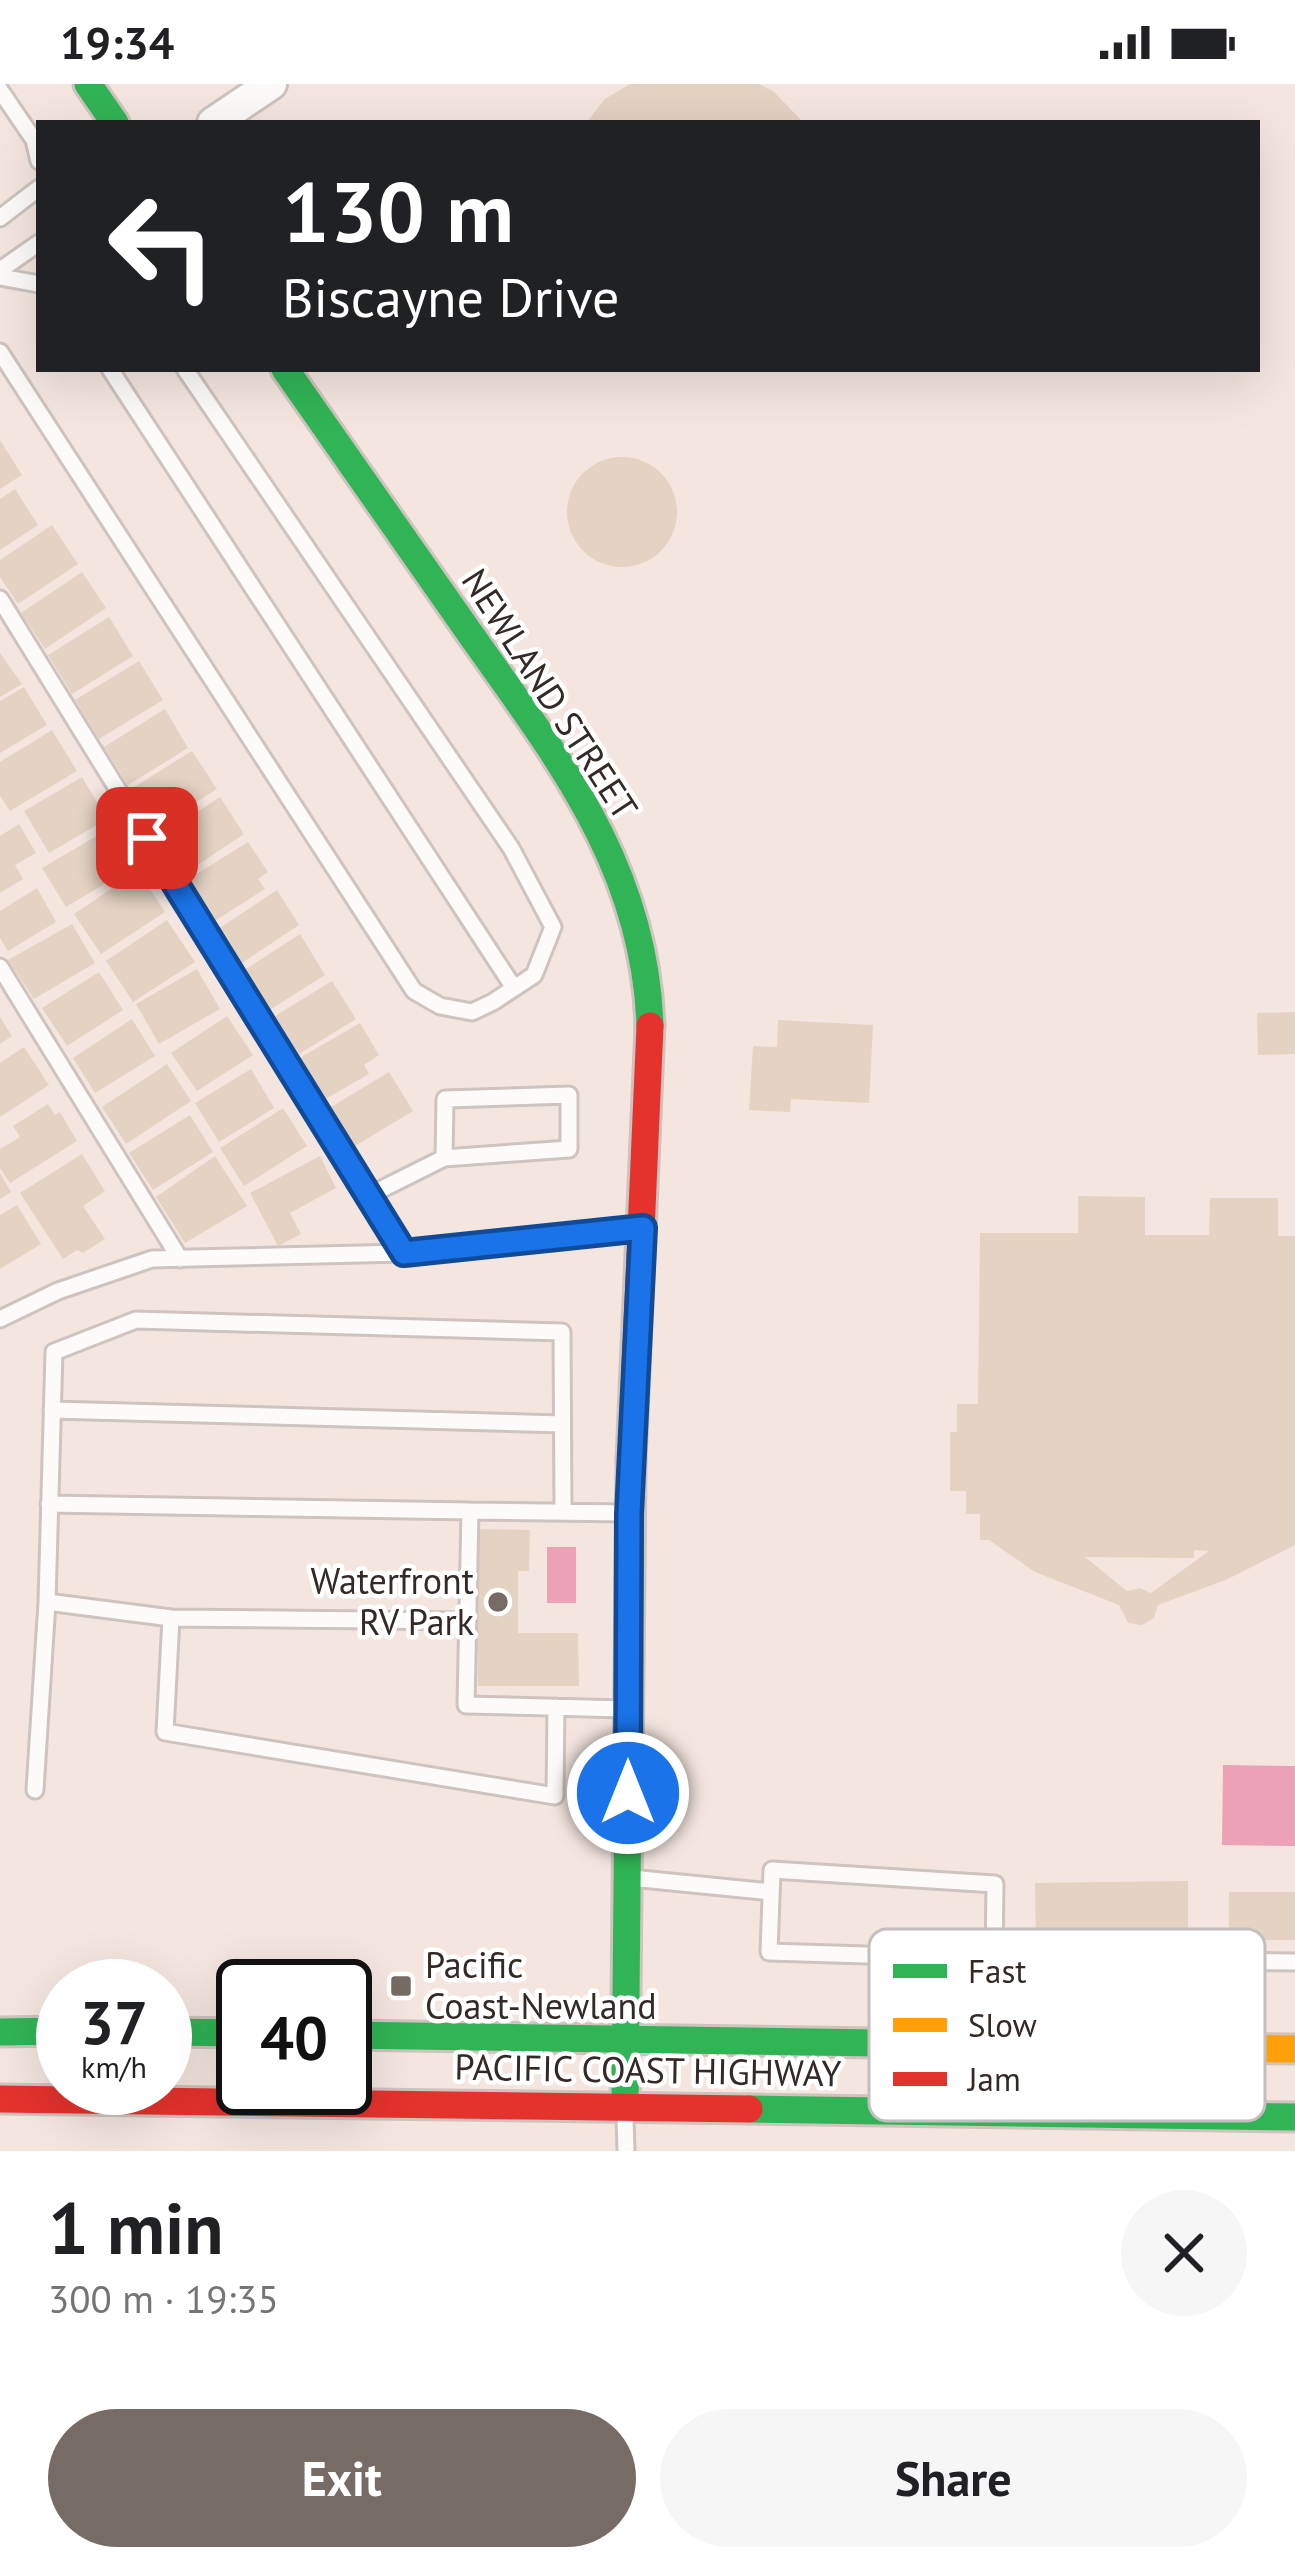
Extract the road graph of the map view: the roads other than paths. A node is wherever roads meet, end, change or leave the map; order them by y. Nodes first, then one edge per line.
1 (88, 84) edge
2 (271, 84) edge
3 (0, 91) edge
4 (113, 120) edge
5 (217, 120) edge
6 (36, 148) edge
7 (36, 190) edge
8 (0, 218) edge
9 (36, 245) edge
10 (0, 273) edge
11 (36, 283) edge
12 (0, 352) edge
13 (112, 372) edge
14 (187, 372) edge
15 (287, 372) edge
16 (0, 599) edge
17 (0, 967) edge
18 (514, 988) junction
19 (444, 1158) junction
20 (368, 1196) junction
21 (643, 1228) junction
22 (404, 1253) junction
23 (180, 1259) junction
24 (0, 1318) edge
25 (52, 1410) junction
26 (562, 1424) junction
27 (50, 1504) junction
28 (470, 1511) junction
29 (562, 1512) junction
30 (629, 1514) junction
31 (47, 1602) junction
32 (170, 1618) junction
33 (468, 1621) junction
34 (556, 1707) junction
35 (628, 1709) junction
36 (35, 1790) dead end
37 (628, 1878) junction
38 (771, 1892) junction
39 (994, 1929) edge
40 (869, 1955) edge
41 (1265, 1962) edge
42 (1295, 1962) edge
43 (36, 2031) edge
44 (0, 2032) edge
45 (372, 2036) edge
46 (626, 2041) junction
47 (869, 2044) edge
48 (1265, 2049) edge
49 (1295, 2049) edge
50 (0, 2099) edge
51 (625, 2105) junction
52 (869, 2109) edge
53 (1265, 2116) edge
54 (1295, 2117) edge
55 (626, 2151) edge

1 - 4 main road
2 - 5 street
3 - 6 lane
7 - 8 lane
9 - 10 lane
10 - 11 lane
12 - 18 lane
13 - 18 lane
14 - 18 lane
15 - 21 main road, NEWLAND STREET
16 - 20 lane
17 - 23 lane
19 - 19 lane
19 - 20 lane
20 - 22 lane
21 - 22 lane
21 - 30 main road, NEWLAND STREET
22 - 23 lane
23 - 24 lane
25 - 26 lane
25 - 26 lane
25 - 27 lane
26 - 29 lane
27 - 28 lane
27 - 31 lane
28 - 29 lane
28 - 33 lane
29 - 30 lane
30 - 35 main road, NEWLAND STREET
31 - 32 lane
31 - 36 lane
32 - 33 lane
32 - 34 lane
33 - 34 lane
34 - 35 lane
35 - 37 main road, NEWLAND STREET
37 - 38 lane
37 - 46 main road, NEWLAND STREET
38 - 39 lane
38 - 40 lane
41 - 42 lane
43 - 44 main road
45 - 46 main road, PACIFIC COAST HIGHWAY
46 - 47 main road, PACIFIC COAST HIGHWAY
46 - 51 main road, NEWLAND STREET
48 - 49 main road, PACIFIC COAST HIGHWAY
50 - 51 main road, PACIFIC COAST HIGHWAY
51 - 52 main road, PACIFIC COAST HIGHWAY
51 - 55 lane
53 - 54 main road, PACIFIC COAST HIGHWAY

